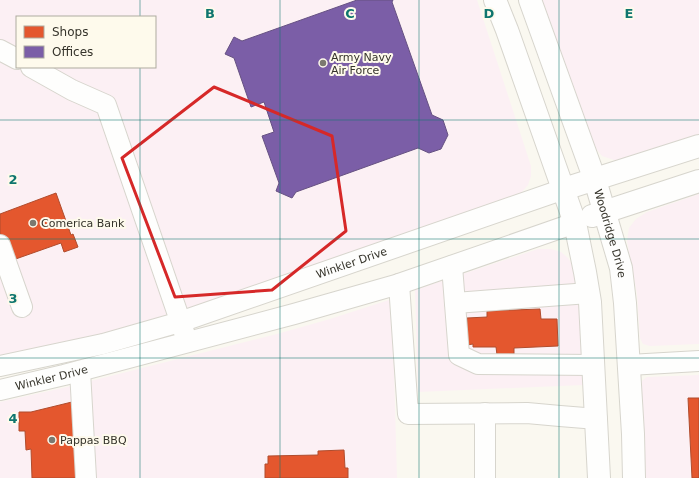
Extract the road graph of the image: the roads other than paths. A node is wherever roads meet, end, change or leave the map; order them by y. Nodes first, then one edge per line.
1 (494, 0) edge
2 (530, 0) edge
3 (0, 50) edge
4 (16, 58) edge
5 (33, 68) edge
6 (699, 146) edge
7 (595, 180) junction
8 (699, 181) edge
9 (564, 189) junction
10 (605, 212) junction
11 (575, 223) junction
12 (0, 246) edge
13 (452, 266) junction
14 (0, 280) edge
15 (400, 284) junction
16 (589, 293) junction
17 (455, 303) junction
18 (180, 322) junction
19 (187, 342) junction
20 (699, 361) edge
21 (594, 365) junction
22 (0, 366) edge
23 (629, 366) junction
24 (80, 371) junction
25 (0, 390) edge
26 (485, 413) junction
27 (597, 418) junction
28 (86, 478) edge
29 (485, 478) edge
30 (599, 478) edge
31 (634, 478) edge

1 - 9 main road
2 - 7 main road, Woodridge Drive
3 - 4 street
5 - 18 street
6 - 7 main road, Winkler Drive
7 - 9 main road, Winkler Drive
7 - 10 main road, Woodridge Drive
8 - 10 main road, Winkler Drive
9 - 11 main road
9 - 18 street, Winkler Drive
10 - 11 main road, Winkler Drive
10 - 23 main road, Woodridge Drive
11 - 13 street, Winkler Drive
11 - 16 main road
12 - 14 street
13 - 15 street, Winkler Drive
13 - 17 street
15 - 19 street, Winkler Drive
15 - 26 street
16 - 17 street
16 - 21 main road
17 - 21 street
18 - 19 street
18 - 22 street, Winkler Drive
19 - 24 street, Winkler Drive
20 - 23 street
21 - 27 main road
23 - 31 main road, Woodridge Drive
24 - 25 street, Winkler Drive
24 - 28 street
26 - 27 street
26 - 29 street
27 - 30 main road

